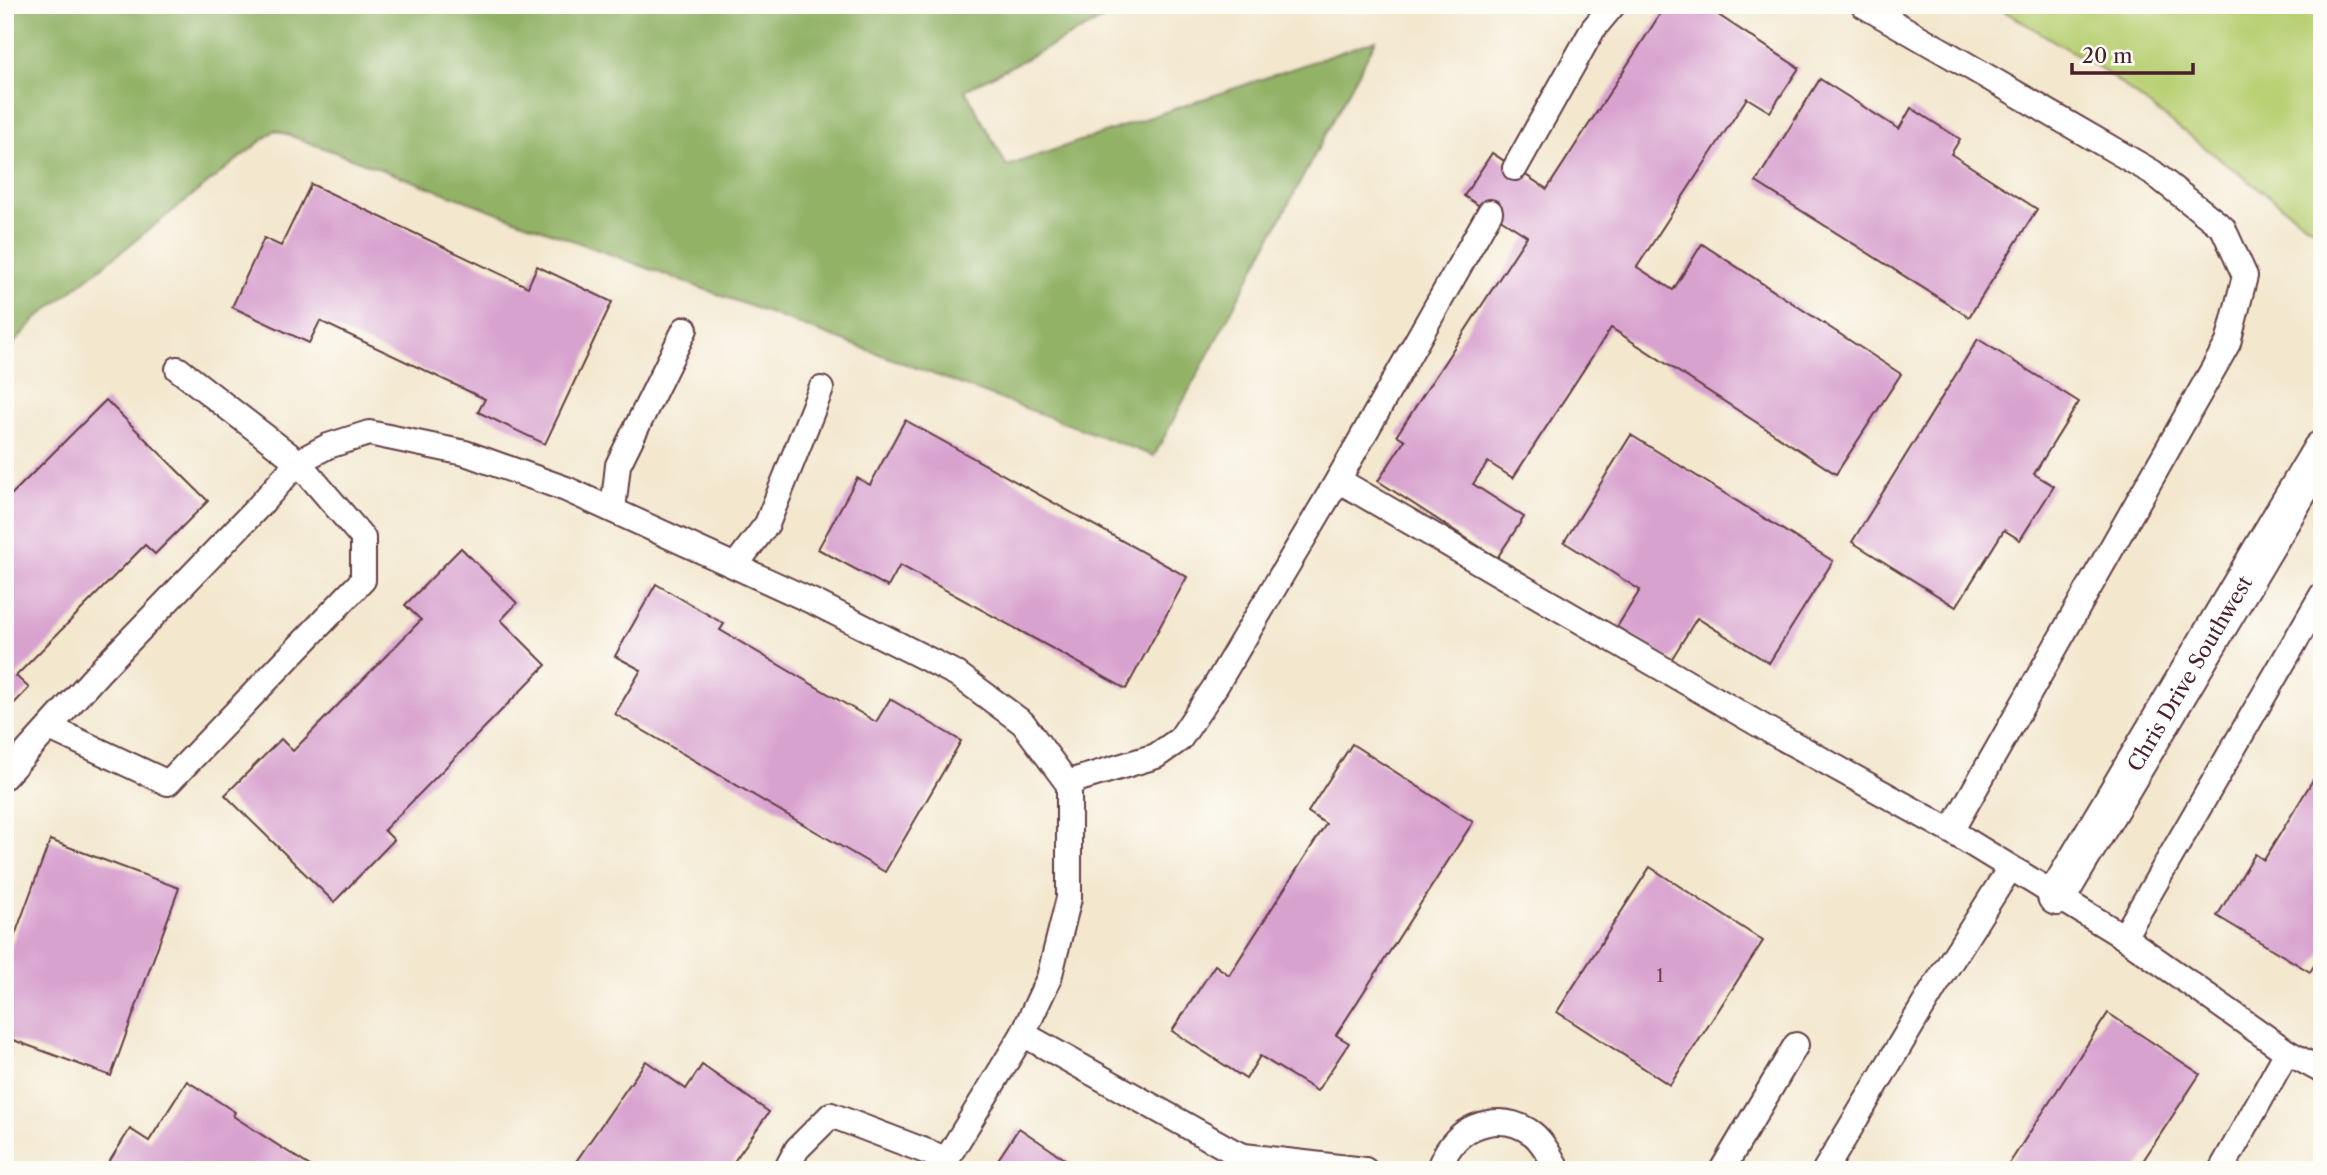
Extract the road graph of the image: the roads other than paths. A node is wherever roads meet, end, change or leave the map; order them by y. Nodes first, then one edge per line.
1 (1613, 5) edge
2 (1863, 5) edge
3 (1515, 168) dead end
4 (1490, 212) dead end
5 (685, 329) dead end
6 (178, 369) dead end
7 (821, 390) dead end
8 (2322, 450) edge
9 (299, 461) junction
10 (1338, 480) junction
11 (613, 510) junction
12 (735, 566) junction
13 (2322, 595) edge
14 (50, 728) junction
15 (5, 776) edge
16 (1069, 785) junction
17 (1951, 831) junction
18 (2010, 868) junction
19 (2057, 896) junction
20 (2124, 937) junction
21 (1023, 1034) junction
22 (1796, 1045) dead end
23 (2287, 1052) junction
24 (2322, 1071) edge
25 (943, 1164) edge
26 (786, 1170) edge
27 (1366, 1170) edge
28 (1438, 1170) edge
29 (1558, 1170) edge
30 (1722, 1170) edge
31 (1825, 1170) edge
32 (2221, 1170) edge

1 - 3 lane
2 - 17 lane
4 - 10 lane
5 - 11 lane
6 - 9 lane
7 - 12 lane
8 - 19 street, Chris Drive Southwest
9 - 11 lane
9 - 14 lane
9 - 14 lane
10 - 16 lane
10 - 17 lane
11 - 12 lane
12 - 16 lane
13 - 20 lane
14 - 15 lane
16 - 21 lane
17 - 18 lane
18 - 19 lane
18 - 31 lane
19 - 20 lane
20 - 23 lane
21 - 25 lane
21 - 27 lane
22 - 30 lane
23 - 24 lane
23 - 32 lane
25 - 26 lane
28 - 29 lane

